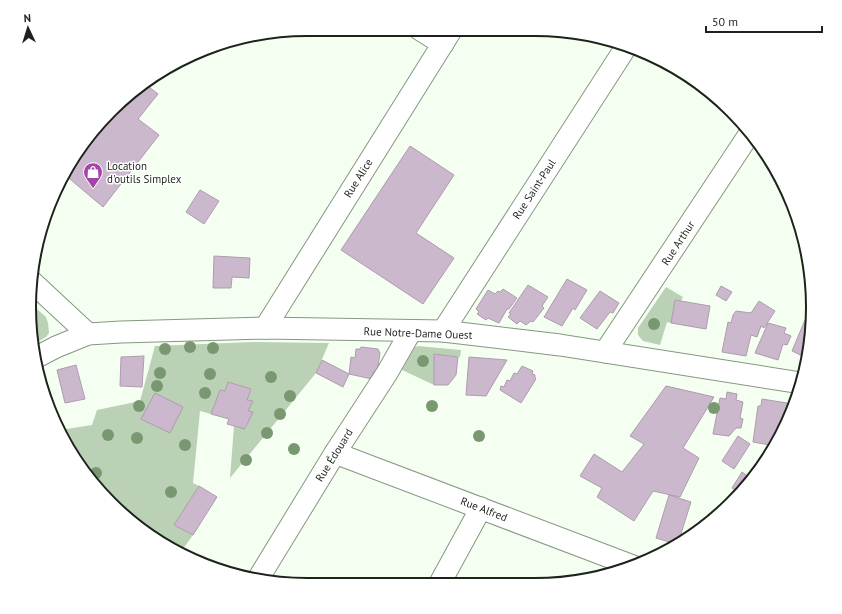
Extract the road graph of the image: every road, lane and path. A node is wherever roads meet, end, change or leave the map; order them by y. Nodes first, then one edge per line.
1 (448, 36) edge
2 (624, 51) edge
3 (747, 138) edge
4 (37, 287) edge
5 (264, 328) junction
6 (411, 331) junction
7 (443, 332) junction
8 (88, 334) junction
9 (606, 352) junction
10 (40, 355) edge
11 (795, 382) edge
12 (335, 453) junction
13 (481, 508) junction
14 (625, 563) edge
15 (261, 574) edge
16 (443, 578) edge

1 - 5 street, Rue Alice
2 - 7 street, Rue Saint-Paul
3 - 9 street, Rue Arthur
4 - 8 street
5 - 6 street, Rue Notre-Dame Ouest
5 - 8 street, Rue Notre-Dame Ouest
6 - 7 street, Rue Notre-Dame Ouest
6 - 12 street, Rue Édouard
7 - 9 street, Rue Notre-Dame Ouest
8 - 10 street, Rue Notre-Dame Ouest
9 - 11 street, Rue Notre-Dame Ouest
12 - 13 street, Rue Alfred
12 - 15 street, Rue Édouard
13 - 14 street, Rue Alfred
13 - 16 street

